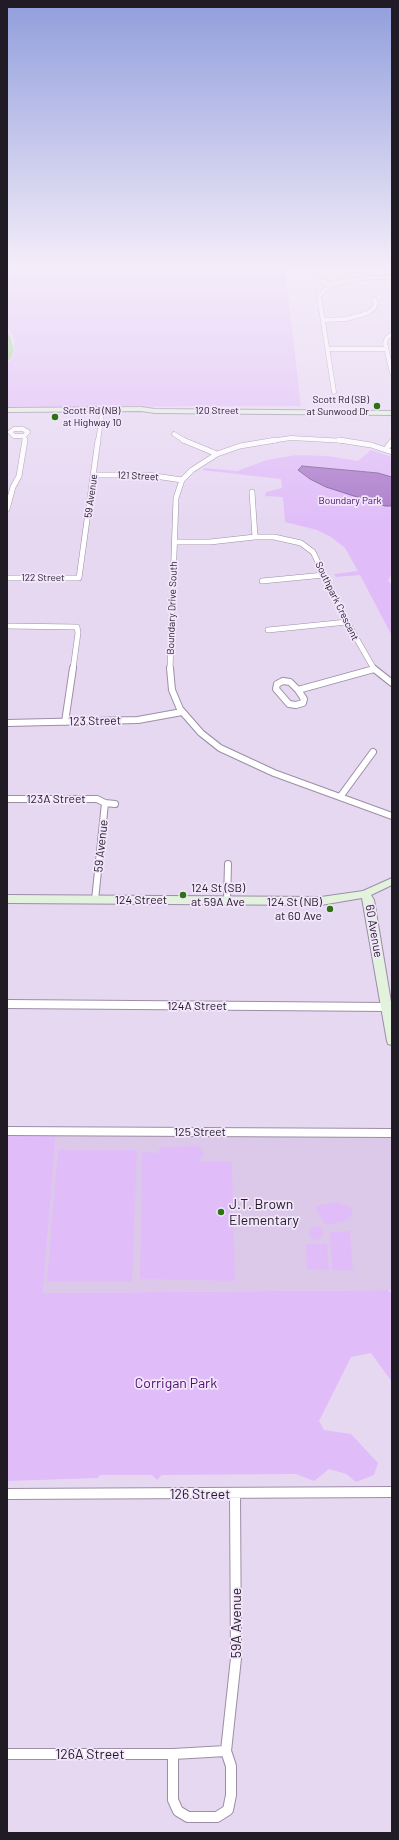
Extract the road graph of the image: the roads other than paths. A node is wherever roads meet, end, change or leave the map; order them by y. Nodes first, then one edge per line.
1 (328, 351) edge
2 (387, 351) edge
3 (392, 371) edge
4 (334, 392) dead end
5 (392, 409) edge
6 (7, 410) edge
7 (155, 411) junction
8 (280, 411) junction
9 (392, 413) edge
10 (7, 414) edge
11 (102, 414) junction
12 (174, 434) dead end
13 (24, 436) dead end
14 (392, 441) edge
15 (392, 448) edge
16 (386, 449) junction
17 (392, 452) edge
18 (217, 454) junction
19 (94, 475) junction
20 (182, 480) junction
21 (252, 492) dead end
22 (7, 509) edge
23 (255, 537) junction
24 (175, 542) junction
25 (324, 575) junction
26 (7, 578) edge
27 (79, 578) joint
28 (262, 581) dead end
29 (347, 622) junction
30 (7, 626) edge
31 (268, 630) dead end
32 (374, 669) junction
33 (392, 683) edge
34 (298, 690) junction
35 (182, 712) junction
36 (65, 722) junction
37 (7, 723) edge
38 (373, 752) dead end
39 (340, 797) junction
40 (7, 799) edge
41 (105, 803) junction
42 (115, 804) dead end
43 (392, 816) edge
44 (228, 864) dead end
45 (392, 881) edge
46 (365, 894) junction
47 (7, 899) edge
48 (95, 900) junction
49 (227, 900) junction
50 (7, 1004) edge
51 (388, 1007) junction
52 (392, 1040) edge
53 (7, 1131) edge
54 (392, 1133) edge
55 (392, 1492) edge
56 (7, 1494) edge
57 (235, 1494) junction
58 (226, 1751) junction
59 (7, 1754) edge
60 (173, 1754) junction

1 - 4 street
2 - 3 street
5 - 8 main road, 120 Street
6 - 7 main road, 120 Street
7 - 8 main road, 120 Street
7 - 11 main road, 120 Street
8 - 9 main road, 120 Street
10 - 11 main road, 120 Street
11 - 19 street, 59 Avenue
12 - 18 street
13 - 22 street
14 - 16 street
15 - 16 street
16 - 17 street
16 - 18 street
18 - 20 street
19 - 20 street, 121 Street
19 - 27 street, 59 Avenue
20 - 24 street, Boundary Drive South
21 - 23 street
23 - 24 street, Southpark Crescent
23 - 25 street, Southpark Crescent
24 - 35 street, Boundary Drive South
25 - 28 street
25 - 29 street, Southpark Crescent
26 - 27 street, 122 Street
29 - 31 street
29 - 32 street, Southpark Crescent
30 - 36 street
32 - 33 street, Southpark Crescent
32 - 34 street
34 - 34 street
35 - 36 street, 123 Street
35 - 39 street, Boundary Drive South
36 - 37 street, 123 Street
38 - 39 street
39 - 43 street, Boundary Drive South
40 - 41 street, 123A Street
41 - 42 street, 59 Avenue
41 - 48 street, 59 Avenue
44 - 49 street
45 - 46 main road, 124 Street
46 - 49 main road, 124 Street
46 - 51 main road, 60 Avenue
47 - 48 main road, 124 Street
48 - 49 main road, 124 Street
50 - 51 street, 124A Street
51 - 52 main road, 60 Avenue
53 - 54 street, 125 Street
55 - 57 street, 126 Street
56 - 57 street, 126 Street
57 - 58 street, 59A Avenue
58 - 60 street, 126A Street
58 - 60 street
59 - 60 street, 126A Street

